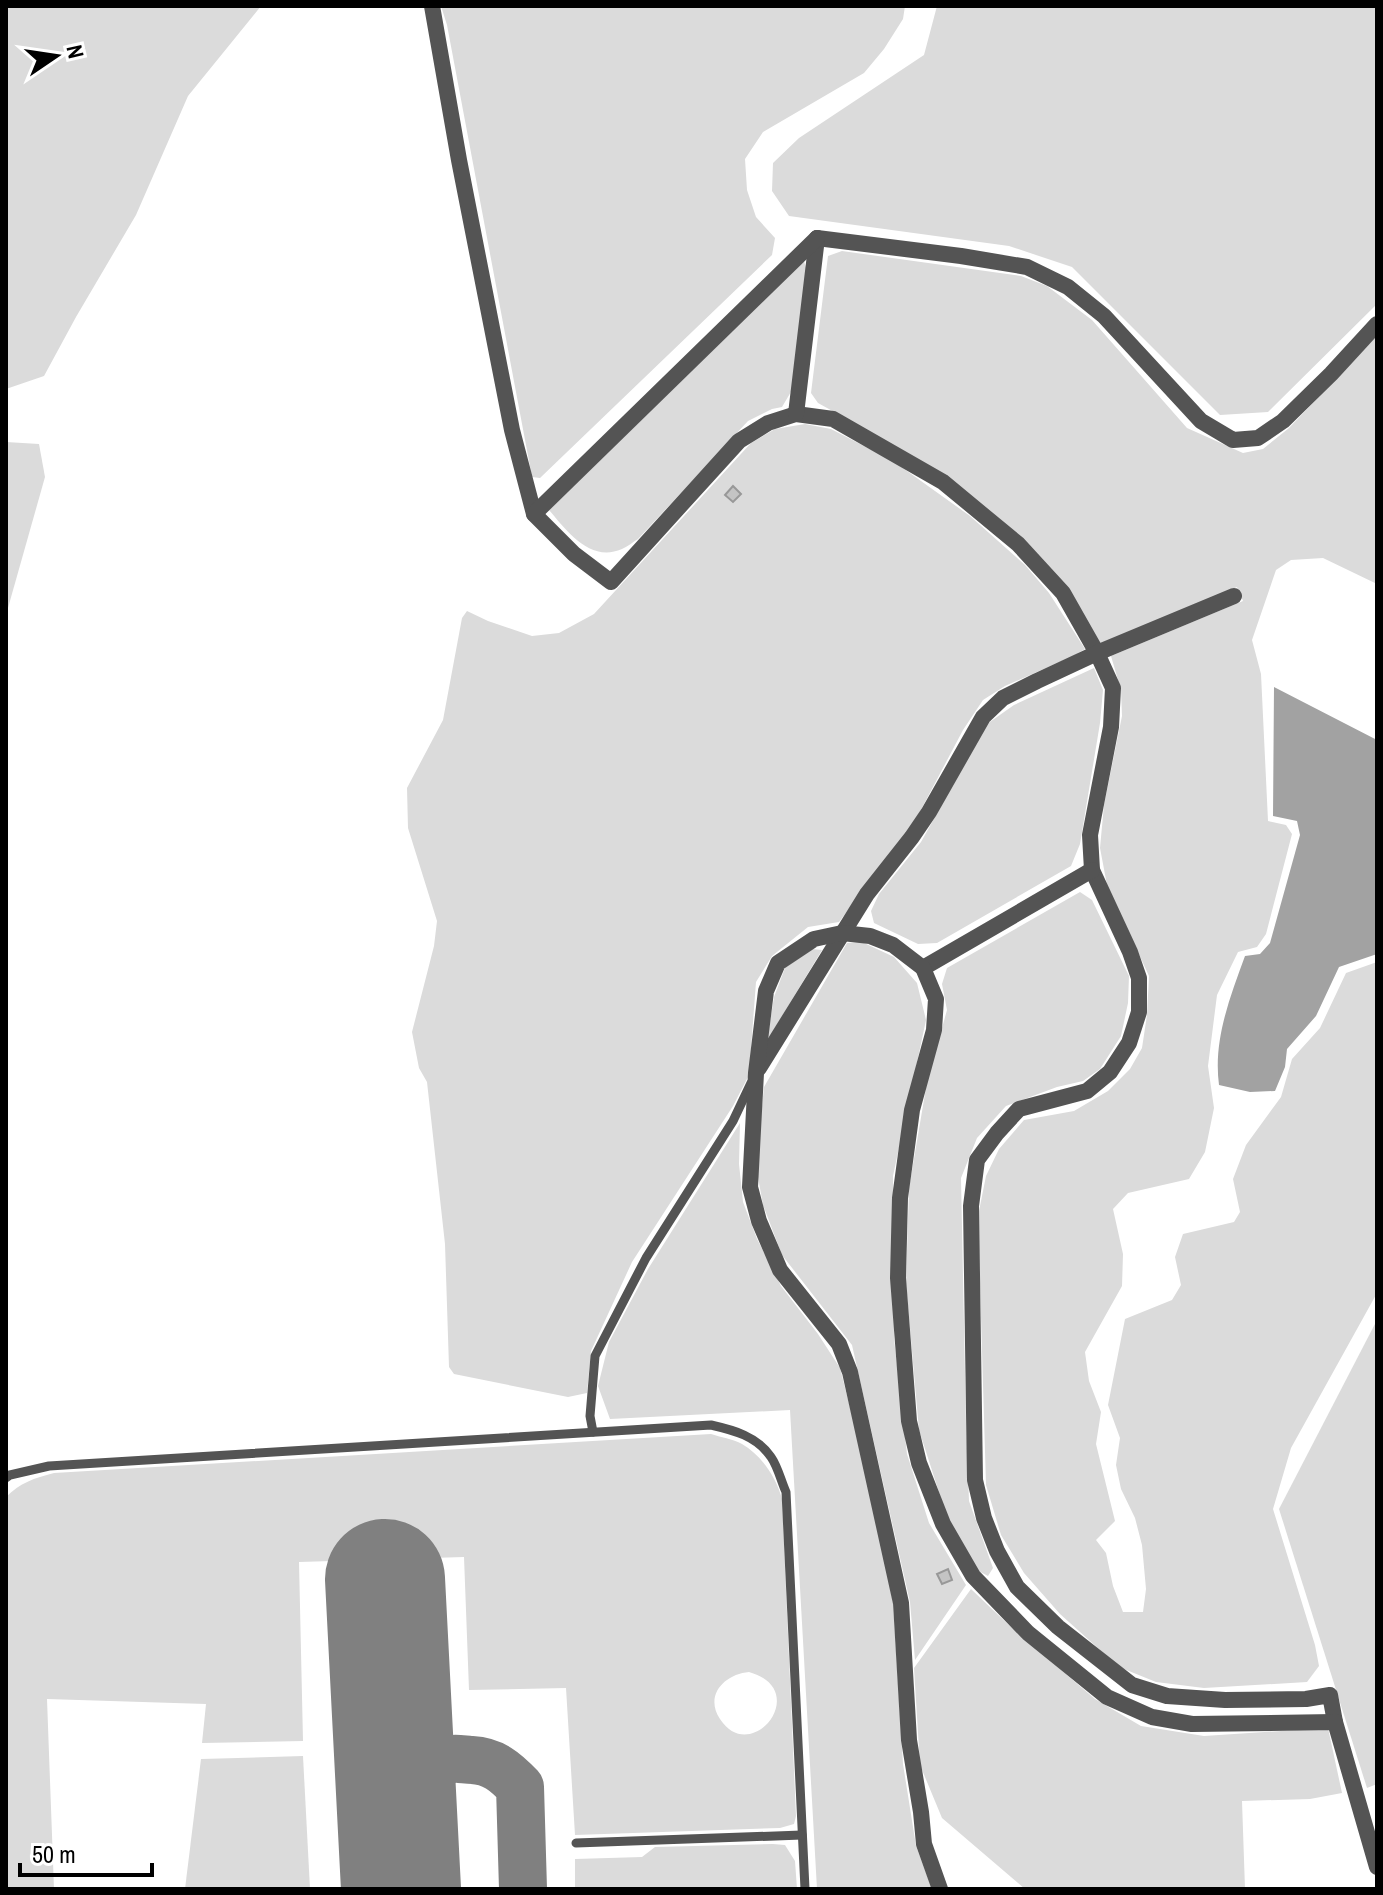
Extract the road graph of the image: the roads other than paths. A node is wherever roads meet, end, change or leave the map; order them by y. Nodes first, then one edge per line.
1 (432, 6) edge
2 (817, 238) junction
3 (1377, 324) edge
4 (796, 414) junction
5 (534, 514) junction
6 (1234, 596) dead end
7 (1097, 653) junction
8 (1092, 870) junction
9 (842, 933) junction
10 (923, 968) junction
11 (756, 1073) junction
12 (593, 1432) junction
13 (6, 1478) edge
14 (1335, 1722) junction
15 (802, 1835) junction
16 (576, 1843) dead end
17 (1377, 1867) edge
18 (805, 1889) edge
19 (940, 1889) edge

1 - 5 street
2 - 3 street
2 - 4 street
2 - 5 street
4 - 5 street
4 - 7 street
6 - 7 street
7 - 8 street
7 - 9 street
8 - 10 street
8 - 14 street
9 - 10 street
9 - 11 street
9 - 11 street
10 - 14 street
11 - 12 lane
11 - 19 street
12 - 13 lane
12 - 15 lane
14 - 17 street
15 - 16 lane
15 - 18 lane

